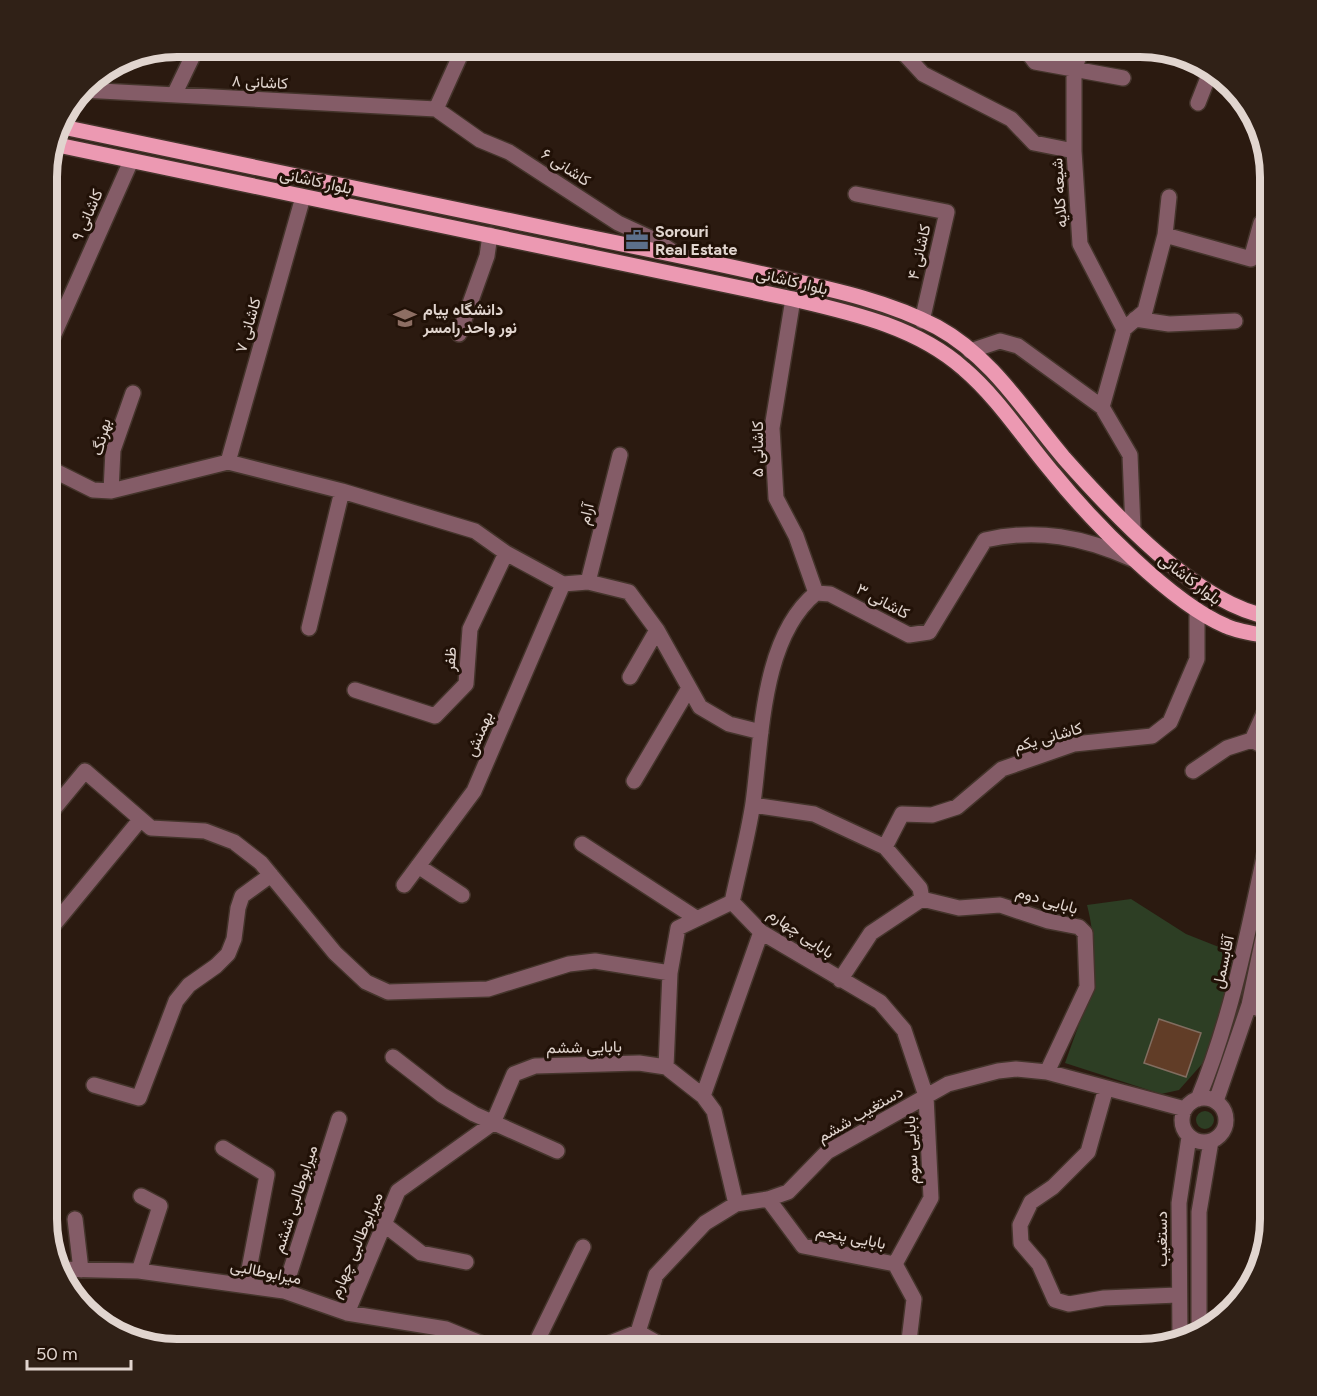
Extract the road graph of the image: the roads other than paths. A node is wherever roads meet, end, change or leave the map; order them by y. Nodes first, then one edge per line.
1 (192, 57) edge
2 (459, 57) edge
3 (907, 57) edge
4 (1031, 57) edge
5 (1079, 57) edge
6 (1074, 71) junction
7 (1123, 78) dead end
8 (1208, 78) edge
9 (94, 91) edge
10 (174, 95) junction
11 (1198, 103) dead end
12 (436, 109) junction
13 (67, 128) edge
14 (61, 146) edge
15 (1074, 151) junction
16 (131, 161) junction
17 (308, 179) junction
18 (856, 194) dead end
19 (303, 197) junction
20 (1169, 197) dead end
21 (1260, 226) edge
22 (490, 235) junction
23 (1165, 235) junction
24 (678, 255) junction
25 (793, 299) junction
26 (922, 321) junction
27 (1235, 321) dead end
28 (1129, 324) junction
29 (57, 328) edge
30 (459, 334) dead end
31 (970, 351) junction
32 (133, 393) dead end
33 (1102, 407) junction
34 (620, 455) dead end
35 (228, 462) junction
36 (57, 472) edge
37 (111, 491) junction
38 (342, 491) junction
39 (1133, 529) junction
40 (506, 553) junction
41 (1140, 562) junction
42 (588, 582) junction
43 (563, 584) junction
44 (816, 593) junction
45 (1197, 610) junction
46 (1260, 615) edge
47 (309, 628) dead end
48 (657, 630) junction
49 (1260, 634) edge
50 (630, 677) dead end
51 (689, 687) junction
52 (356, 690) dead end
53 (1260, 722) edge
54 (761, 732) junction
55 (1252, 740) junction
56 (1260, 744) edge
57 (1193, 771) dead end
58 (634, 782) dead end
59 (57, 804) edge
60 (753, 805) junction
61 (140, 820) junction
62 (582, 844) dead end
63 (885, 847) junction
64 (418, 866) junction
65 (271, 875) junction
66 (1260, 876) edge
67 (404, 885) dead end
68 (462, 895) dead end
69 (922, 899) junction
70 (732, 902) junction
71 (696, 918) junction
72 (57, 921) edge
73 (761, 932) junction
74 (1260, 953) edge
75 (670, 973) junction
76 (840, 980) junction
77 (1249, 1005) junction
78 (1260, 1009) edge
79 (393, 1058) dead end
80 (666, 1067) junction
81 (1047, 1072) junction
82 (94, 1084) dead end
83 (1106, 1088) junction
84 (703, 1096) junction
85 (926, 1096) junction
86 (1198, 1099) junction
87 (1216, 1101) junction
88 (1185, 1109) junction
89 (339, 1119) dead end
90 (493, 1123) junction
91 (1190, 1137) junction
92 (1211, 1141) junction
93 (223, 1148) dead end
94 (557, 1151) dead end
95 (141, 1196) dead end
96 (768, 1199) junction
97 (736, 1204) junction
98 (75, 1219) dead end
99 (385, 1225) junction
100 (583, 1247) dead end
101 (466, 1263) dead end
102 (895, 1264) junction
103 (68, 1269) edge
104 (81, 1270) junction
105 (139, 1271) junction
106 (246, 1285) junction
107 (284, 1291) junction
108 (1178, 1295) junction
109 (347, 1313) junction
110 (1199, 1324) edge
111 (638, 1332) junction
112 (1180, 1332) edge
113 (469, 1339) edge
114 (538, 1339) edge
115 (621, 1339) edge
116 (650, 1339) edge
117 (910, 1339) edge

1 - 10 street
2 - 12 street
3 - 15 street
4 - 6 street
5 - 6 street, شیعه کلایه
6 - 7 street
6 - 15 street, شیعه کلایه
8 - 11 street
9 - 10 street, کاشانی ۸
10 - 12 street, کاشانی ۸
12 - 24 street, کاشانی ۶
13 - 17 main road, بلوار کاشانی
14 - 16 main road, بلوار کاشانی
15 - 28 street, شیعه کلایه
16 - 19 main road, بلوار کاشانی
16 - 29 street, کاشانی ۹
17 - 19 main road
17 - 24 main road, بلوار کاشانی
18 - 26 street, کاشانی ۴
19 - 22 main road, بلوار کاشانی
19 - 35 street, کاشانی ۷
20 - 23 street
21 - 23 street
22 - 25 main road, بلوار کاشانی
22 - 30 street
23 - 28 street
24 - 26 main road, بلوار کاشانی
25 - 41 main road, بلوار کاشانی
25 - 44 street, کاشانی ۵
26 - 31 main road, بلوار کاشانی
27 - 28 street
28 - 33 street
31 - 33 street
31 - 39 main road, بلوار کاشانی
32 - 37 street, بهرنگ
33 - 39 street
34 - 42 street, آرام
35 - 37 street
35 - 38 street
36 - 37 street
38 - 40 street
38 - 47 street
39 - 46 main road, بلوار کاشانی
40 - 43 street
40 - 52 street, ظفر
41 - 44 street, کاشانی ۳
41 - 45 main road, بلوار کاشانی
42 - 43 street
42 - 48 street
43 - 64 street, بهمنش
44 - 54 street
45 - 49 main road, بلوار کاشانی
45 - 63 street, کاشانی یکم
48 - 50 street
48 - 51 street
51 - 54 street
51 - 58 street
53 - 55 street
54 - 60 street
55 - 56 street
55 - 57 street
59 - 61 street
60 - 63 street
60 - 70 street
61 - 65 street
61 - 72 street
62 - 71 street
63 - 69 street
64 - 67 street, بهمنش
64 - 68 street
65 - 75 street
65 - 82 street
66 - 86 street, آقابسمل
69 - 76 street
69 - 81 street, بابایی دوم
70 - 71 street
70 - 73 street, بابایی چهارم
71 - 75 street
73 - 76 street, بابایی چهارم
73 - 84 street
74 - 77 street, آقابسمل
75 - 80 street
76 - 85 street, بابایی چهارم
77 - 78 street
77 - 87 street, آقابسمل
79 - 90 street
80 - 84 street
80 - 90 street, بابایی ششم
81 - 83 street, دستغیب ششم
81 - 85 street, دستغیب ششم
83 - 88 street, دستغیب ششم
83 - 108 street
84 - 97 street
85 - 96 street, دستغیب ششم
85 - 102 street, بابایی سوم
86 - 87 street
86 - 88 street
87 - 92 street
88 - 91 street
89 - 107 street, میرابوطالبی ششم
90 - 94 street
90 - 99 street, میرابوطالبی چهارم
91 - 92 street
91 - 108 street, دستغیب
92 - 110 street
93 - 106 street
95 - 105 street
96 - 97 street, دستغیب ششم
96 - 102 street, بابایی پنجم
97 - 111 street, دستغیب ششم
98 - 104 street
99 - 101 street
99 - 109 street, میرابوطالبی چهارم
100 - 114 street
102 - 117 street, بابایی پنجم
103 - 104 street, میرابوطالبی
104 - 105 street, میرابوطالبی
105 - 106 street, میرابوطالبی
106 - 107 street, میرابوطالبی
107 - 109 street, میرابوطالبی
108 - 112 street, دستغیب
109 - 113 street, میرابوطالبی
111 - 115 street
111 - 116 street

